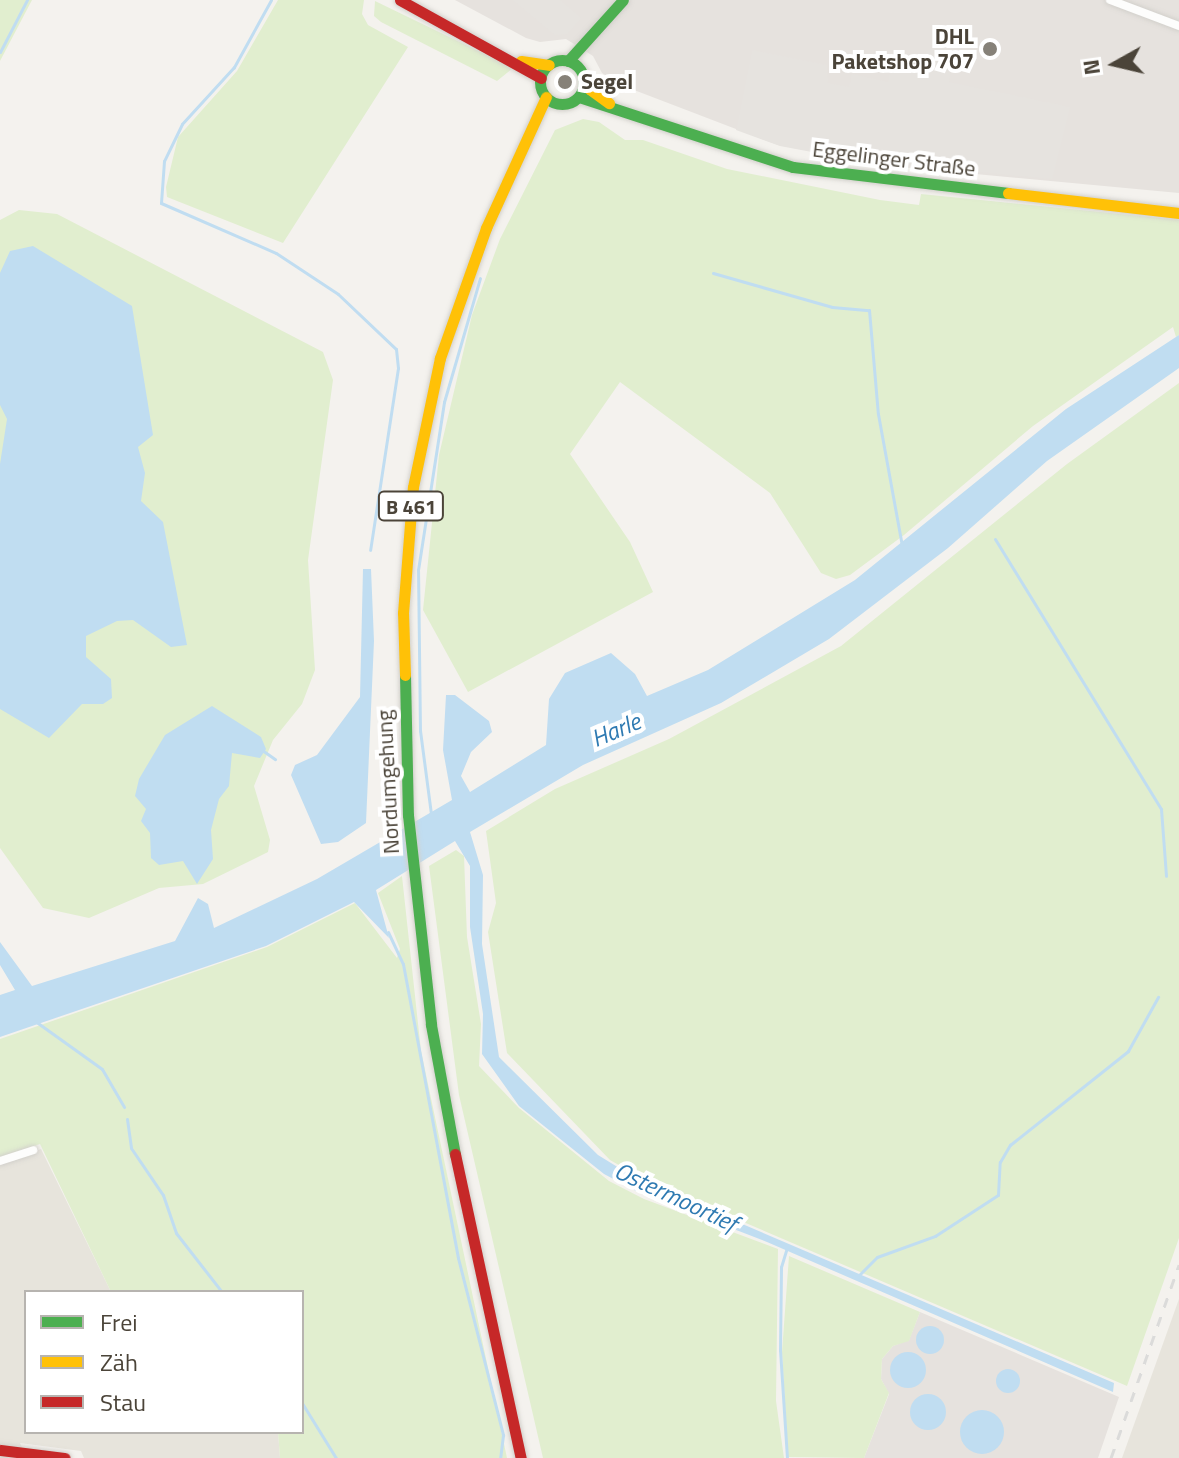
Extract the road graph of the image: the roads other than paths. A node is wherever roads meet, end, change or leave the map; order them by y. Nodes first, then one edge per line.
1 (400, 0) edge
2 (623, 0) edge
3 (1110, 0) edge
4 (1179, 26) edge
5 (517, 60) junction
6 (549, 65) junction
7 (574, 65) junction
8 (541, 78) junction
9 (584, 85) junction
10 (546, 97) junction
11 (579, 97) junction
12 (559, 104) junction
13 (612, 106) junction
14 (537, 126) junction
15 (1179, 213) edge
16 (33, 1150) dead end
17 (0, 1161) edge
18 (0, 1450) edge
19 (520, 1455) edge
20 (65, 1458) edge

1 - 5 main road
2 - 7 main road
3 - 4 street
5 - 6 main road
5 - 8 main road
6 - 7 main road
6 - 8 main road
7 - 9 main road
8 - 10 main road
9 - 11 main road
9 - 13 main road, Eggelinger Straße
10 - 12 main road
10 - 14 main road, Nordumgehung / B 461
11 - 12 main road, Nordumgehung / B 461
11 - 13 main road, Eggelinger Straße
12 - 14 main road, Nordumgehung / B 461
13 - 15 main road, Eggelinger Straße
14 - 19 main road, Nordumgehung / B 461
16 - 17 street
18 - 20 main road

